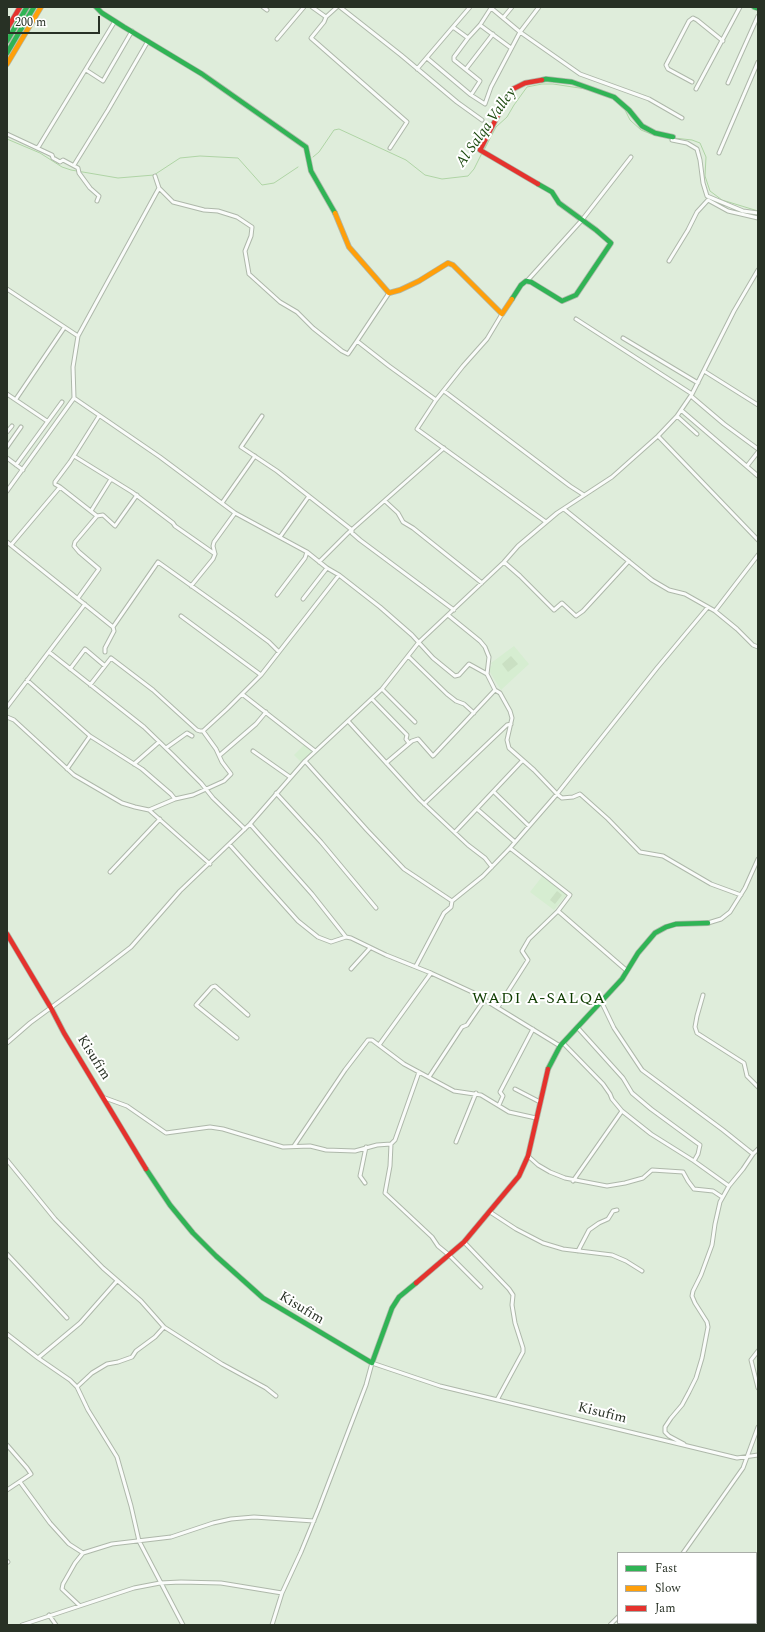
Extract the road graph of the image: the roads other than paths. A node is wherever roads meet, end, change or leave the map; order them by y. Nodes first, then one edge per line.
1 (20, 7) edge
2 (27, 7) edge
3 (34, 7) edge
4 (41, 7) edge
5 (96, 7) edge
6 (263, 7) edge
7 (304, 7) edge
8 (312, 7) edge
9 (336, 7) edge
10 (340, 7) edge
11 (470, 7) edge
12 (490, 7) edge
13 (512, 7) edge
14 (540, 7) edge
15 (740, 7) edge
16 (267, 10) dead end
17 (758, 16) edge
18 (326, 17) junction
19 (503, 18) junction
20 (115, 21) junction
21 (480, 25) junction
22 (454, 27) junction
23 (7, 29) edge
24 (132, 31) junction
25 (520, 32) junction
26 (493, 34) junction
27 (468, 38) junction
28 (277, 39) dead end
29 (7, 41) edge
30 (148, 41) junction
31 (723, 41) junction
32 (511, 48) junction
33 (7, 53) edge
34 (427, 58) junction
35 (758, 62) edge
36 (7, 64) edge
37 (417, 69) junction
38 (466, 69) junction
39 (86, 70) junction
40 (692, 82) dead end
41 (728, 84) dead end
42 (696, 89) dead end
43 (470, 94) junction
44 (682, 118) dead end
45 (482, 120) dead end
46 (7, 134) edge
47 (672, 139) joint
48 (37, 148) junction
49 (390, 148) dead end
50 (719, 154) dead end
51 (631, 157) dead end
52 (74, 165) junction
53 (155, 176) dead end
54 (159, 188) junction
55 (97, 201) dead end
56 (758, 213) edge
57 (758, 218) edge
58 (582, 220) junction
59 (669, 261) dead end
60 (758, 270) edge
61 (527, 281) junction
62 (7, 289) edge
63 (389, 293) junction
64 (502, 314) junction
65 (576, 319) dead end
66 (64, 328) junction
67 (78, 336) junction
68 (623, 338) dead end
69 (357, 341) junction
70 (704, 371) junction
71 (698, 383) junction
72 (444, 391) junction
73 (7, 394) edge
74 (691, 395) junction
75 (74, 398) junction
76 (16, 400) junction
77 (436, 400) junction
78 (62, 402) dead end
79 (758, 405) edge
80 (681, 410) junction
81 (99, 416) junction
82 (262, 416) dead end
83 (677, 416) junction
84 (47, 421) junction
85 (12, 426) dead end
86 (21, 427) dead end
87 (7, 432) edge
88 (697, 434) dead end
89 (658, 436) junction
90 (7, 447) edge
91 (444, 448) junction
92 (758, 450) edge
93 (74, 456) junction
94 (255, 456) junction
95 (7, 458) edge
96 (10, 461) junction
97 (7, 465) edge
98 (16, 465) junction
99 (747, 466) junction
100 (23, 470) junction
101 (758, 476) edge
102 (111, 479) junction
103 (60, 487) junction
104 (7, 491) edge
105 (137, 495) junction
106 (584, 495) junction
107 (309, 496) junction
108 (385, 500) junction
109 (222, 503) junction
110 (564, 509) junction
111 (91, 511) junction
112 (235, 513) junction
113 (97, 516) junction
114 (546, 522) junction
115 (352, 530) junction
116 (280, 537) junction
117 (758, 540) edge
118 (7, 542) edge
119 (11, 545) junction
120 (307, 552) junction
121 (215, 554) junction
122 (758, 555) edge
123 (628, 561) junction
124 (319, 562) junction
125 (504, 562) junction
126 (327, 568) junction
127 (339, 575) junction
128 (482, 583) junction
129 (191, 586) junction
130 (277, 595) dead end
131 (78, 598) junction
132 (303, 599) dead end
133 (86, 604) junction
134 (708, 607) junction
135 (454, 610) junction
136 (715, 611) junction
137 (448, 615) junction
138 (181, 616) dead end
139 (114, 626) junction
140 (419, 642) junction
141 (758, 647) edge
142 (50, 652) junction
143 (104, 652) dead end
144 (278, 652) junction
145 (408, 656) junction
146 (105, 666) junction
147 (70, 669) junction
148 (486, 674) junction
149 (261, 675) junction
150 (27, 680) junction
151 (90, 685) junction
152 (382, 689) junction
153 (495, 690) junction
154 (242, 694) junction
155 (372, 699) junction
156 (7, 707) edge
157 (266, 712) junction
158 (474, 713) junction
159 (7, 716) edge
160 (348, 720) junction
161 (415, 722) dead end
162 (511, 724) junction
163 (203, 731) junction
164 (90, 736) junction
165 (192, 736) dead end
166 (159, 742) junction
167 (409, 743) junction
168 (166, 748) junction
169 (253, 751) dead end
170 (315, 751) junction
171 (220, 755) junction
172 (305, 761) junction
173 (522, 761) junction
174 (386, 763) junction
175 (134, 764) junction
176 (67, 769) junction
177 (290, 778) junction
178 (205, 789) junction
179 (494, 792) junction
180 (276, 793) junction
181 (557, 794) junction
182 (175, 799) junction
183 (424, 804) junction
184 (477, 809) junction
185 (149, 810) junction
186 (160, 819) junction
187 (250, 824) junction
188 (529, 826) junction
189 (244, 829) junction
190 (455, 832) junction
191 (515, 842) junction
192 (229, 844) junction
193 (510, 848) junction
194 (758, 859) edge
195 (210, 864) junction
196 (492, 867) junction
197 (110, 872) dead end
198 (741, 895) junction
199 (452, 901) junction
200 (376, 908) dead end
201 (558, 911) junction
202 (708, 923) joint
203 (7, 934) edge
204 (346, 937) junction
205 (370, 948) junction
206 (416, 966) junction
207 (351, 969) dead end
208 (626, 970) junction
209 (431, 973) junction
210 (703, 995) dead end
211 (485, 999) junction
212 (601, 1001) junction
213 (498, 1007) junction
214 (51, 1008) junction
215 (248, 1015) dead end
216 (577, 1027) junction
217 (533, 1029) junction
218 (237, 1038) dead end
219 (7, 1043) edge
220 (562, 1044) junction
221 (379, 1045) junction
222 (419, 1072) junction
223 (429, 1077) junction
224 (758, 1087) edge
225 (515, 1089) dead end
226 (476, 1093) junction
227 (105, 1098) junction
228 (540, 1102) junction
229 (499, 1105) junction
230 (622, 1111) junction
231 (536, 1118) junction
232 (456, 1142) dead end
233 (391, 1144) junction
234 (294, 1146) junction
235 (366, 1148) junction
236 (758, 1149) edge
237 (753, 1154) junction
238 (528, 1156) junction
239 (7, 1160) edge
240 (694, 1161) junction
241 (574, 1181) junction
242 (365, 1182) dead end
243 (729, 1186) junction
244 (722, 1197) junction
245 (617, 1210) dead end
246 (490, 1212) junction
247 (464, 1242) junction
248 (578, 1251) junction
249 (7, 1254) edge
250 (449, 1255) junction
251 (642, 1271) dead end
252 (117, 1280) junction
253 (481, 1287) dead end
254 (67, 1318) dead end
255 (164, 1327) junction
256 (7, 1334) edge
257 (758, 1351) edge
258 (38, 1358) junction
259 (372, 1362) junction
260 (77, 1387) junction
261 (758, 1388) edge
262 (276, 1396) dead end
263 (497, 1400) junction
264 (758, 1427) edge
265 (7, 1445) edge
266 (687, 1446) junction
267 (758, 1455) edge
268 (747, 1458) junction
269 (20, 1482) junction
270 (7, 1490) edge
271 (314, 1521) junction
272 (139, 1542) junction
273 (684, 1552) edge
274 (83, 1553) junction
275 (160, 1583) junction
276 (282, 1593) junction
277 (79, 1606) junction
278 (49, 1615) junction
279 (22, 1625) edge
280 (56, 1625) edge
281 (183, 1625) edge
282 (272, 1625) edge

1 - 23 main road
2 - 29 main road
3 - 33 main road
4 - 36 main road
5 - 20 main road
6 - 16 street
7 - 28 street
8 - 18 street
9 - 18 street
10 - 37 street
11 - 22 street
12 - 19 street
12 - 21 street
13 - 19 street
14 - 25 street
15 - 31 street
17 - 41 street
18 - 49 street
19 - 25 street
20 - 24 main road
20 - 39 street
21 - 26 street
21 - 27 street
22 - 27 street
22 - 34 street
24 - 30 main road
24 - 39 street
25 - 32 street
25 - 44 street
26 - 32 street
26 - 38 street
27 - 38 street
30 - 52 street
30 - 63 main road
31 - 40 street
31 - 42 street
32 - 43 street
34 - 37 street
34 - 43 street
35 - 50 street
37 - 45 street
38 - 43 street
39 - 48 street
46 - 48 street
47 - 56 street
47 - 58 main road
48 - 52 street
51 - 58 street
52 - 55 street
53 - 54 street
54 - 67 street
54 - 69 street
57 - 59 street
58 - 61 street
58 - 61 main road
60 - 70 street
61 - 64 main road
62 - 66 street
63 - 64 main road
63 - 69 street
64 - 72 street
65 - 74 street
66 - 67 street
66 - 76 street
67 - 75 street
68 - 71 street
69 - 77 street
70 - 71 street
70 - 79 street
71 - 74 street
72 - 77 street
72 - 106 street
73 - 76 street
74 - 80 street
74 - 92 street
75 - 81 street
75 - 100 street
76 - 84 street
77 - 91 street
78 - 84 street
80 - 83 street
80 - 99 street
81 - 93 street
81 - 109 street
82 - 94 street
83 - 88 street
83 - 89 street
84 - 98 street
85 - 87 street
86 - 90 street
89 - 106 street
89 - 117 street
91 - 108 street
91 - 114 street
92 - 99 street
93 - 102 street
93 - 103 street
94 - 107 street
94 - 109 street
95 - 96 street
96 - 97 street
96 - 98 street
98 - 100 street
99 - 101 street
100 - 104 street
102 - 105 street
102 - 111 street
103 - 111 street
103 - 119 street
105 - 113 street
105 - 121 street
106 - 110 street
107 - 115 street
107 - 116 street
108 - 115 street
108 - 128 street
109 - 112 street
110 - 114 street
110 - 123 street
111 - 113 street
112 - 116 street
112 - 121 street
113 - 131 street
114 - 125 street
115 - 124 street
115 - 135 street
116 - 120 street
118 - 119 street
119 - 131 street
120 - 124 street
120 - 130 street
121 - 129 street
122 - 136 street
123 - 125 street
123 - 134 street
124 - 126 street
125 - 128 street
126 - 127 street
126 - 132 street
127 - 140 street
127 - 144 street
128 - 135 street
129 - 139 street
129 - 144 street
131 - 133 street
133 - 139 street
133 - 142 street
134 - 136 street
134 - 181 street
135 - 137 street
136 - 141 street
137 - 140 street
137 - 148 street
138 - 149 street
139 - 143 street
140 - 145 street
140 - 148 street
142 - 147 street
142 - 150 street
144 - 149 street
145 - 152 street
145 - 158 street
146 - 147 street
146 - 151 street
146 - 163 street
147 - 151 street
148 - 153 street
149 - 154 street
150 - 156 street
150 - 164 street
151 - 166 street
152 - 155 street
152 - 161 street
153 - 158 street
153 - 162 street
154 - 157 street
154 - 163 street
155 - 160 street
155 - 167 street
157 - 170 street
157 - 171 street
158 - 167 street
159 - 176 street
160 - 170 street
160 - 174 street
162 - 173 street
162 - 183 street
163 - 171 street
164 - 175 street
164 - 176 street
165 - 168 street
166 - 168 street
166 - 175 street
167 - 174 street
168 - 178 street
169 - 177 street
170 - 172 street
171 - 178 street
172 - 177 street
172 - 199 street
173 - 179 street
173 - 181 street
174 - 183 street
175 - 182 street
176 - 185 street
177 - 180 street
178 - 182 street
178 - 189 street
179 - 184 street
179 - 188 street
180 - 187 street
180 - 200 street
181 - 188 street
181 - 198 street
182 - 185 street
183 - 190 street
184 - 190 street
184 - 191 street
185 - 186 street
186 - 195 street
186 - 197 street
187 - 189 street
187 - 204 street
188 - 191 street
189 - 192 street
190 - 196 street
191 - 193 street
192 - 195 street
192 - 204 street
193 - 196 street
193 - 201 street
194 - 198 street
195 - 214 street
196 - 199 street
198 - 202 street
199 - 206 street
201 - 208 street
201 - 213 street
202 - 208 main road
203 - 214 main road, Kisufim
204 - 205 street
205 - 206 street
205 - 207 street
206 - 209 street
208 - 212 main road
209 - 211 street
209 - 221 street
210 - 224 street
211 - 213 street
211 - 223 street
212 - 216 main road
212 - 237 street
213 - 217 street
214 - 219 street
214 - 227 main road, Kisufim
215 - 218 street
216 - 220 main road
216 - 240 street
217 - 220 street
217 - 229 street
220 - 228 main road
220 - 230 street
221 - 222 street
221 - 234 street
222 - 223 street
222 - 233 street
223 - 226 street
225 - 228 street
226 - 229 street
226 - 232 street
227 - 234 street
227 - 259 main road, Kisufim
228 - 231 main road
229 - 231 street
230 - 240 street
230 - 241 street
231 - 238 main road
233 - 235 street
233 - 250 street
234 - 235 street
235 - 242 street
236 - 237 street
237 - 243 street
238 - 241 street
238 - 246 main road
239 - 252 street
240 - 243 street
241 - 244 street
243 - 244 street
244 - 266 street
245 - 248 street
246 - 247 main road
246 - 248 street
247 - 250 main road
247 - 263 street
248 - 251 street
249 - 254 street
250 - 253 street
250 - 259 main road
252 - 255 street
252 - 258 street
255 - 260 street
255 - 262 street
256 - 258 street
257 - 261 street
258 - 260 street
259 - 263 street, Kisufim
259 - 271 street
260 - 272 street
263 - 266 street, Kisufim
264 - 268 street
265 - 269 street
266 - 268 street, Kisufim
267 - 268 street, Kisufim
268 - 273 street
269 - 270 street
269 - 274 street
271 - 272 street
271 - 276 street
272 - 274 street
272 - 275 street
274 - 277 street
275 - 276 street
275 - 277 street
275 - 281 street
276 - 282 street
277 - 278 street
278 - 279 street
278 - 280 street

